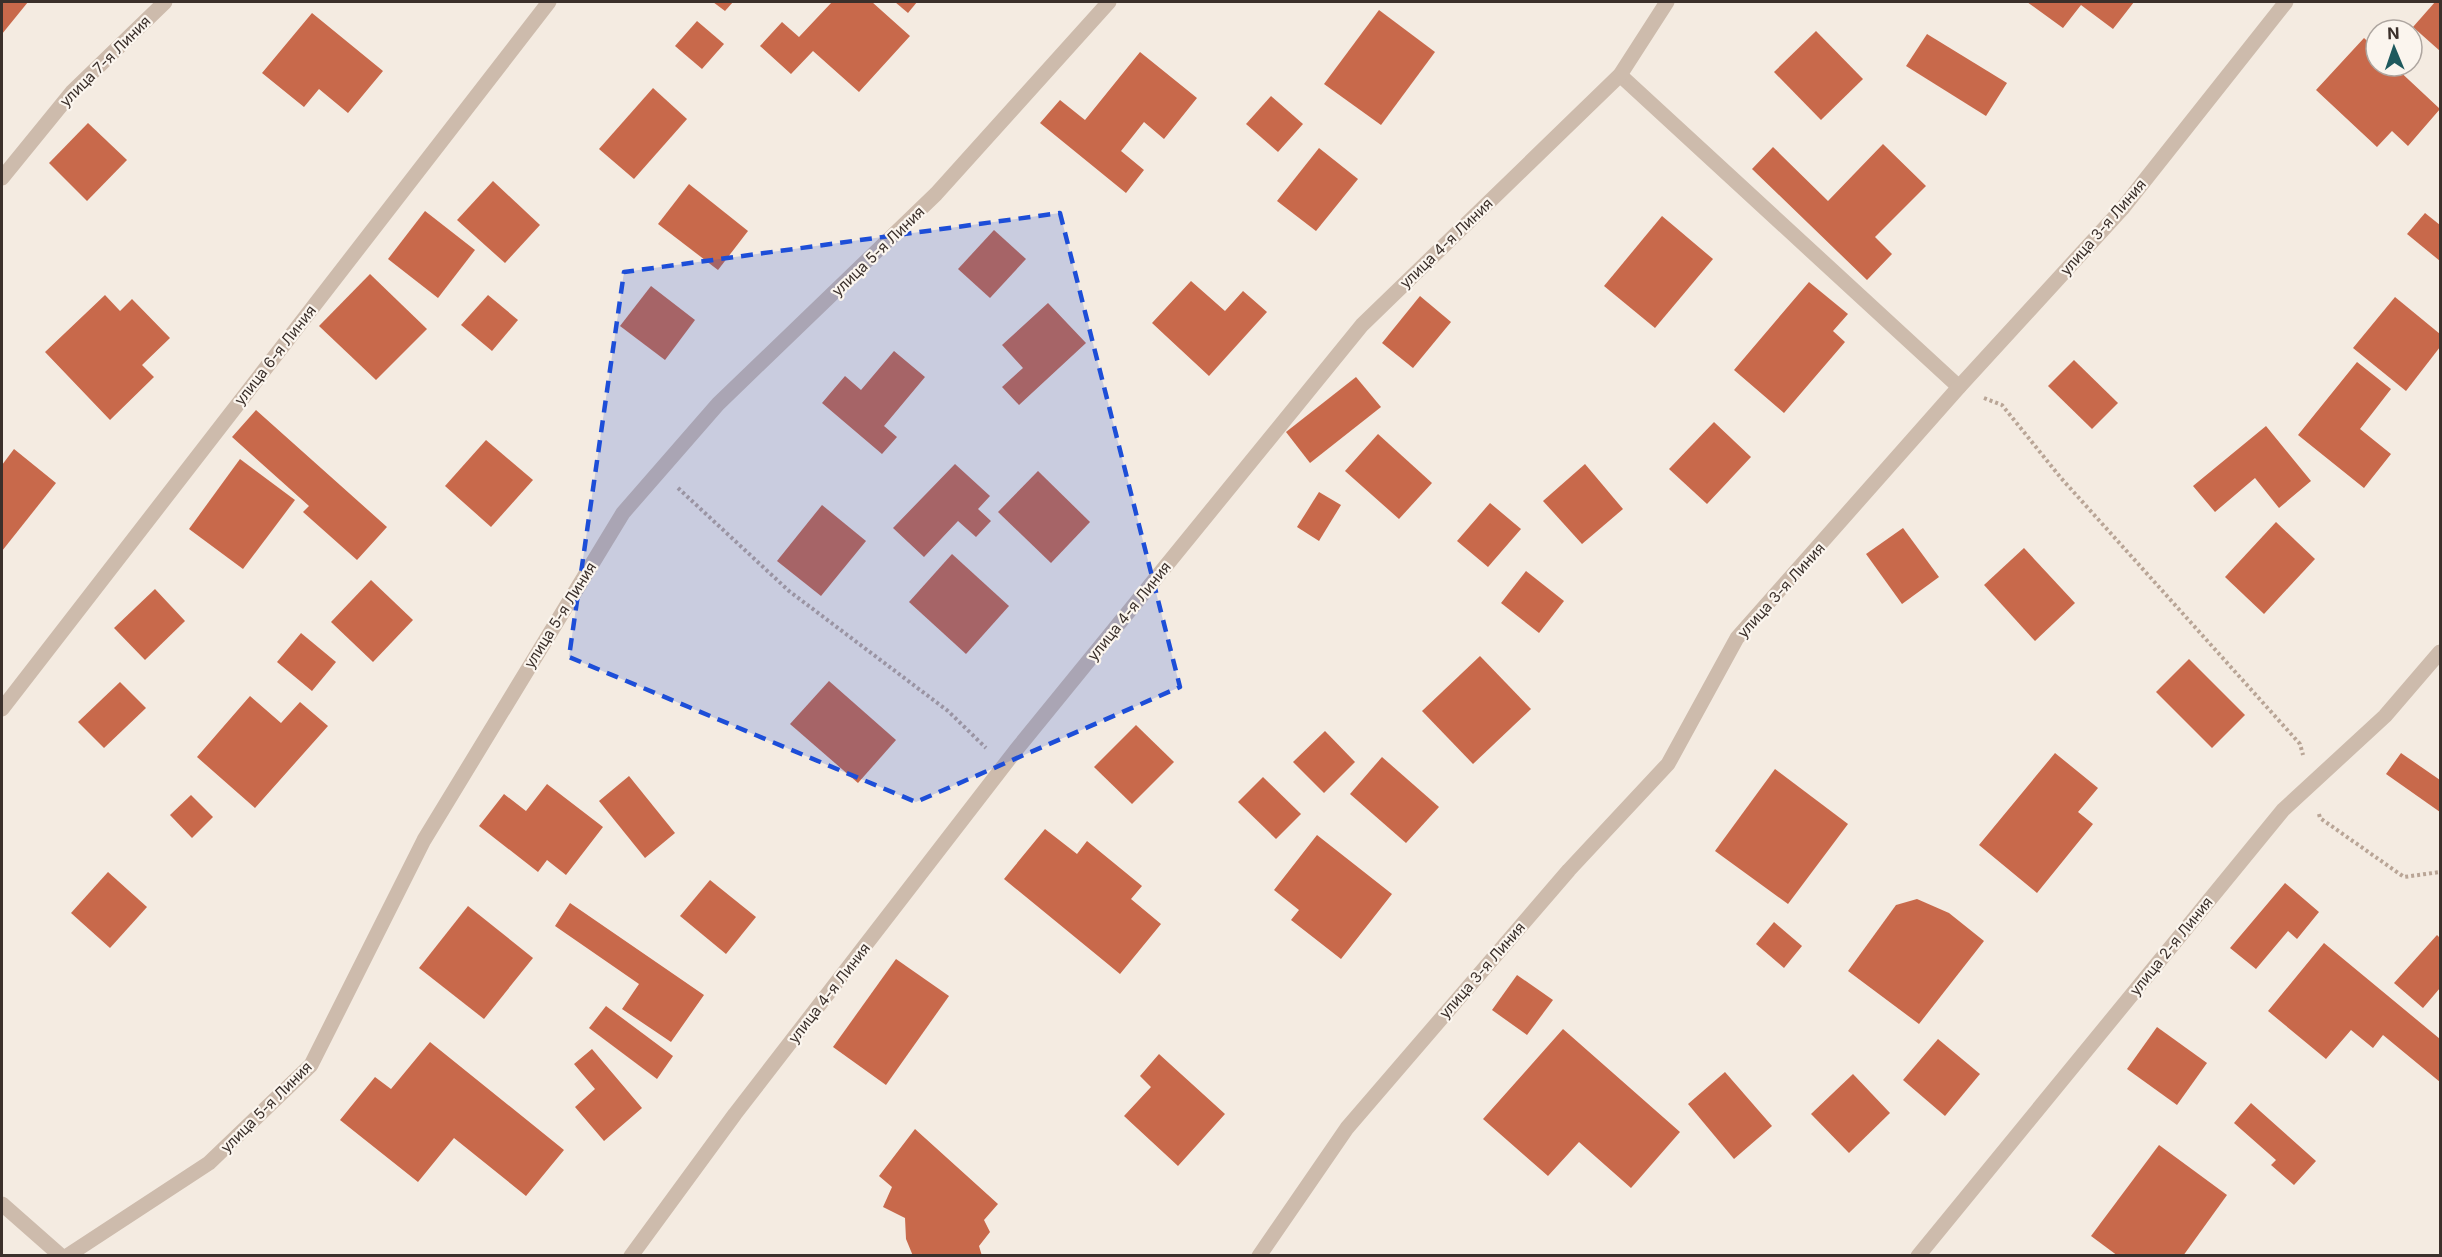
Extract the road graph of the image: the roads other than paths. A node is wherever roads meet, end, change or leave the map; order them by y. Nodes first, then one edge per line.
1 (165, 2) edge
2 (549, 2) edge
3 (1109, 2) edge
4 (1667, 2) edge
5 (2286, 2) edge
6 (1620, 75) junction
7 (2, 178) edge
8 (1959, 387) junction
9 (2440, 652) edge
10 (2, 709) edge
11 (2, 1204) edge
12 (61, 1256) edge
13 (67, 1256) edge
14 (631, 1256) edge
15 (1259, 1256) edge
16 (1918, 1256) edge

1 - 7 street, улица 7-я Линия
2 - 10 street, улица 6-я Линия
3 - 13 street, улица 5-я Линия
4 - 6 street, улица 4-я Линия
5 - 8 street, улица 3-я Линия
6 - 8 street
6 - 14 street, улица 4-я Линия
8 - 15 street, улица 3-я Линия
9 - 16 street, улица 2-я Линия
11 - 12 street

